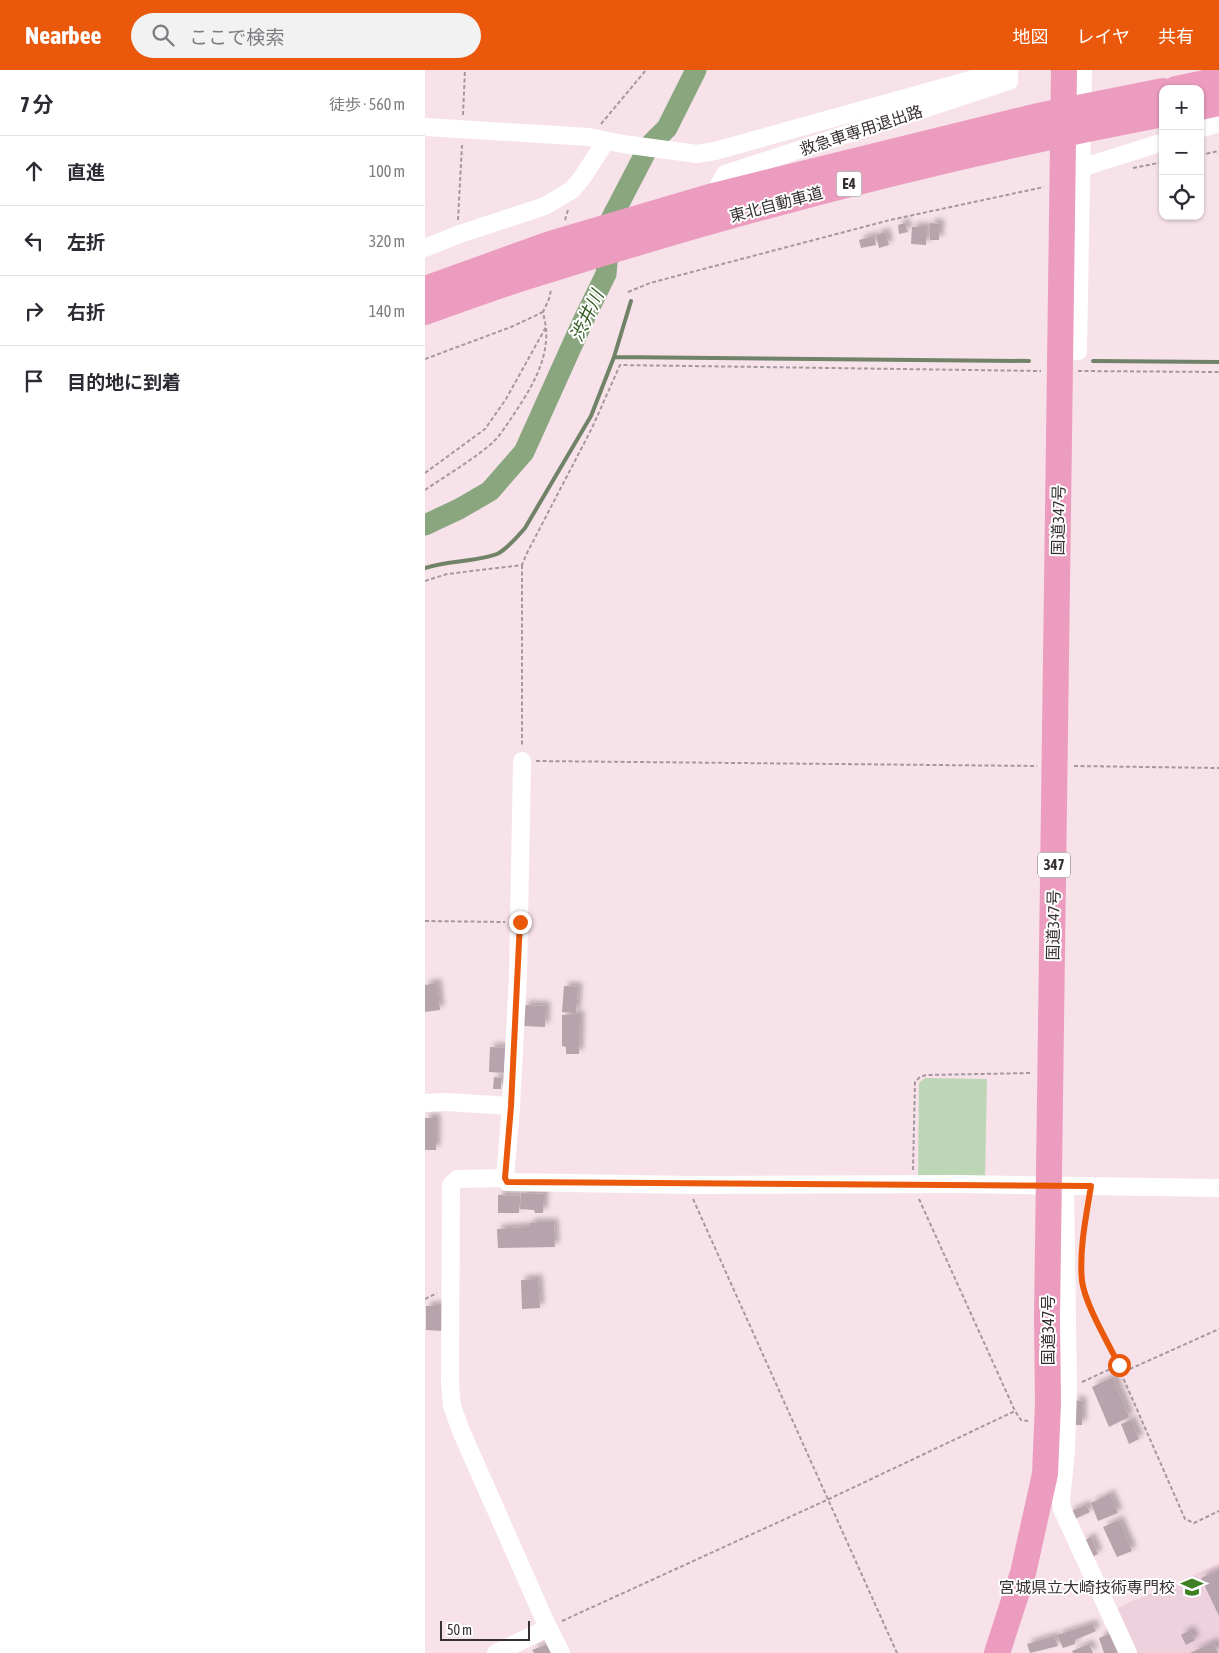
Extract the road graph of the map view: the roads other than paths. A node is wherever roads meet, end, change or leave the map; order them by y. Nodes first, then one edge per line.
1 (1007, 70) edge
2 (1064, 70) edge
3 (1083, 70) edge
4 (1219, 80) edge
5 (1195, 85) edge
6 (1159, 93) edge
7 (1219, 103) edge
8 (1204, 106) edge
9 (1104, 114) junction
10 (1159, 114) edge
11 (1219, 123) edge
12 (425, 127) edge
13 (1038, 128) junction
14 (1204, 128) edge
15 (606, 140) junction
16 (1159, 143) edge
17 (1081, 168) junction
18 (713, 196) junction
19 (425, 248) edge
20 (425, 289) edge
21 (425, 312) edge
22 (1061, 362) junction
23 (522, 761) road end
24 (425, 1103) edge
25 (511, 1106) junction
26 (505, 1178) junction
27 (1057, 1186) junction
28 (1219, 1188) edge
29 (548, 1628) junction
30 (496, 1653) edge
31 (561, 1653) edge
32 (997, 1653) edge
33 (1128, 1653) edge

1 - 15 street
1 - 18 street, 救急車専用退出路
2 - 22 highway, 国道347号 / 347
3 - 17 street
4 - 5 highway
6 - 9 highway, 東北自動車道 / E4
7 - 8 highway
9 - 10 highway, 東北自動車道 / E4
9 - 13 highway, 東北自動車道 / E4
11 - 14 street
12 - 15 street
13 - 18 highway, 東北自動車道 / E4
13 - 21 highway, 東北自動車道 / E4
15 - 19 street
16 - 17 street
17 - 22 street
18 - 20 highway, 東北自動車道 / E4
22 - 27 highway, 国道347号 / 347
23 - 25 street
24 - 25 street
25 - 26 street
26 - 27 street
26 - 29 street
27 - 28 street
27 - 32 highway, 国道347号 / 347
27 - 33 street
29 - 30 street
29 - 31 street

